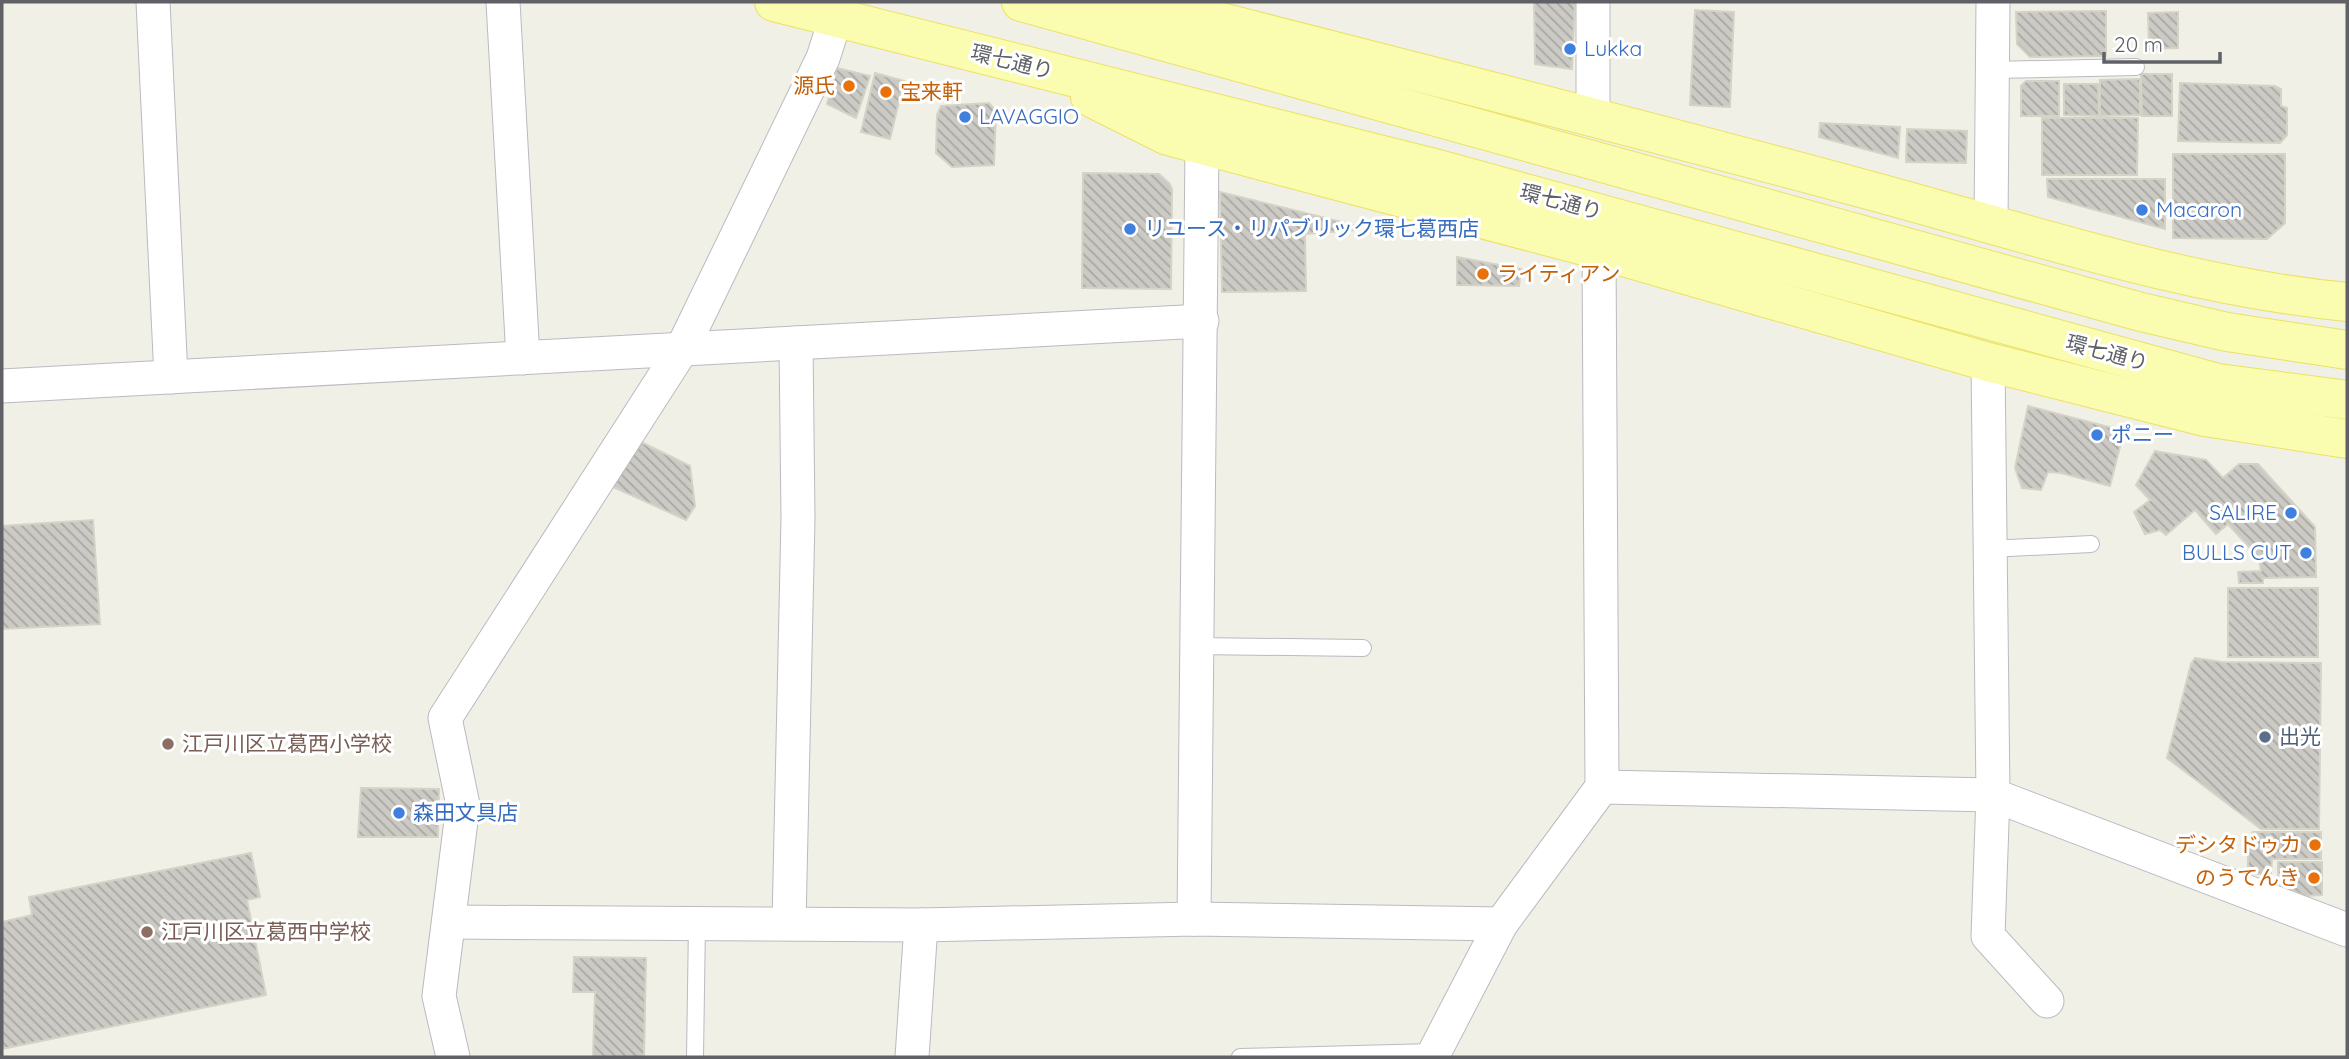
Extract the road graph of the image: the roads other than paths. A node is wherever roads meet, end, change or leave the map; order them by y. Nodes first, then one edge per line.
1 (153, 2) edge
2 (503, 2) edge
3 (774, 2) edge
4 (1593, 2) edge
5 (1993, 2) edge
6 (1036, 6) edge
7 (1174, 7) edge
8 (839, 10) edge
9 (1029, 65) junction
10 (2136, 67) dead end
11 (1992, 70) junction
12 (1592, 117) junction
13 (1202, 146) junction
14 (1991, 223) junction
15 (1600, 250) junction
16 (2347, 302) edge
17 (1202, 321) junction
18 (796, 343) junction
19 (682, 349) junction
20 (2347, 350) edge
21 (523, 358) junction
22 (1988, 362) junction
23 (171, 377) junction
24 (2, 386) edge
25 (2347, 400) edge
26 (2347, 439) edge
27 (2091, 544) dead end
28 (1989, 549) junction
29 (1198, 646) junction
30 (1363, 648) dead end
31 (1602, 787) junction
32 (1993, 795) junction
33 (1194, 919) junction
34 (450, 922) junction
35 (697, 923) junction
36 (789, 923) junction
37 (1501, 924) junction
38 (921, 925) junction
39 (2347, 930) edge
40 (2047, 1001) dead end
41 (1433, 1054) edge
42 (1240, 1056) edge
43 (453, 1057) edge
44 (695, 1057) edge
45 (912, 1057) edge

1 - 23 street
2 - 21 street
3 - 8 main road, 環七通り
4 - 12 street
5 - 11 street
6 - 7 main road
6 - 20 main road
7 - 12 main road
8 - 9 main road, 環七通り
8 - 19 street
9 - 13 main road
9 - 25 main road, 環七通り
10 - 11 lane
11 - 14 street
12 - 14 main road
13 - 15 main road
13 - 17 street
14 - 16 main road
15 - 22 main road
15 - 31 street
17 - 18 street
17 - 29 street
18 - 19 street
18 - 36 street
19 - 21 street
19 - 34 street
21 - 23 street
22 - 26 main road
22 - 28 street
23 - 24 street
27 - 28 lane
28 - 32 street
29 - 30 lane
29 - 33 street
31 - 32 street
31 - 37 street
32 - 39 street
32 - 40 street
33 - 37 street
33 - 38 street
34 - 35 street
34 - 43 street
35 - 36 street
35 - 44 lane
36 - 38 street
37 - 41 street
38 - 45 street
41 - 42 lane

